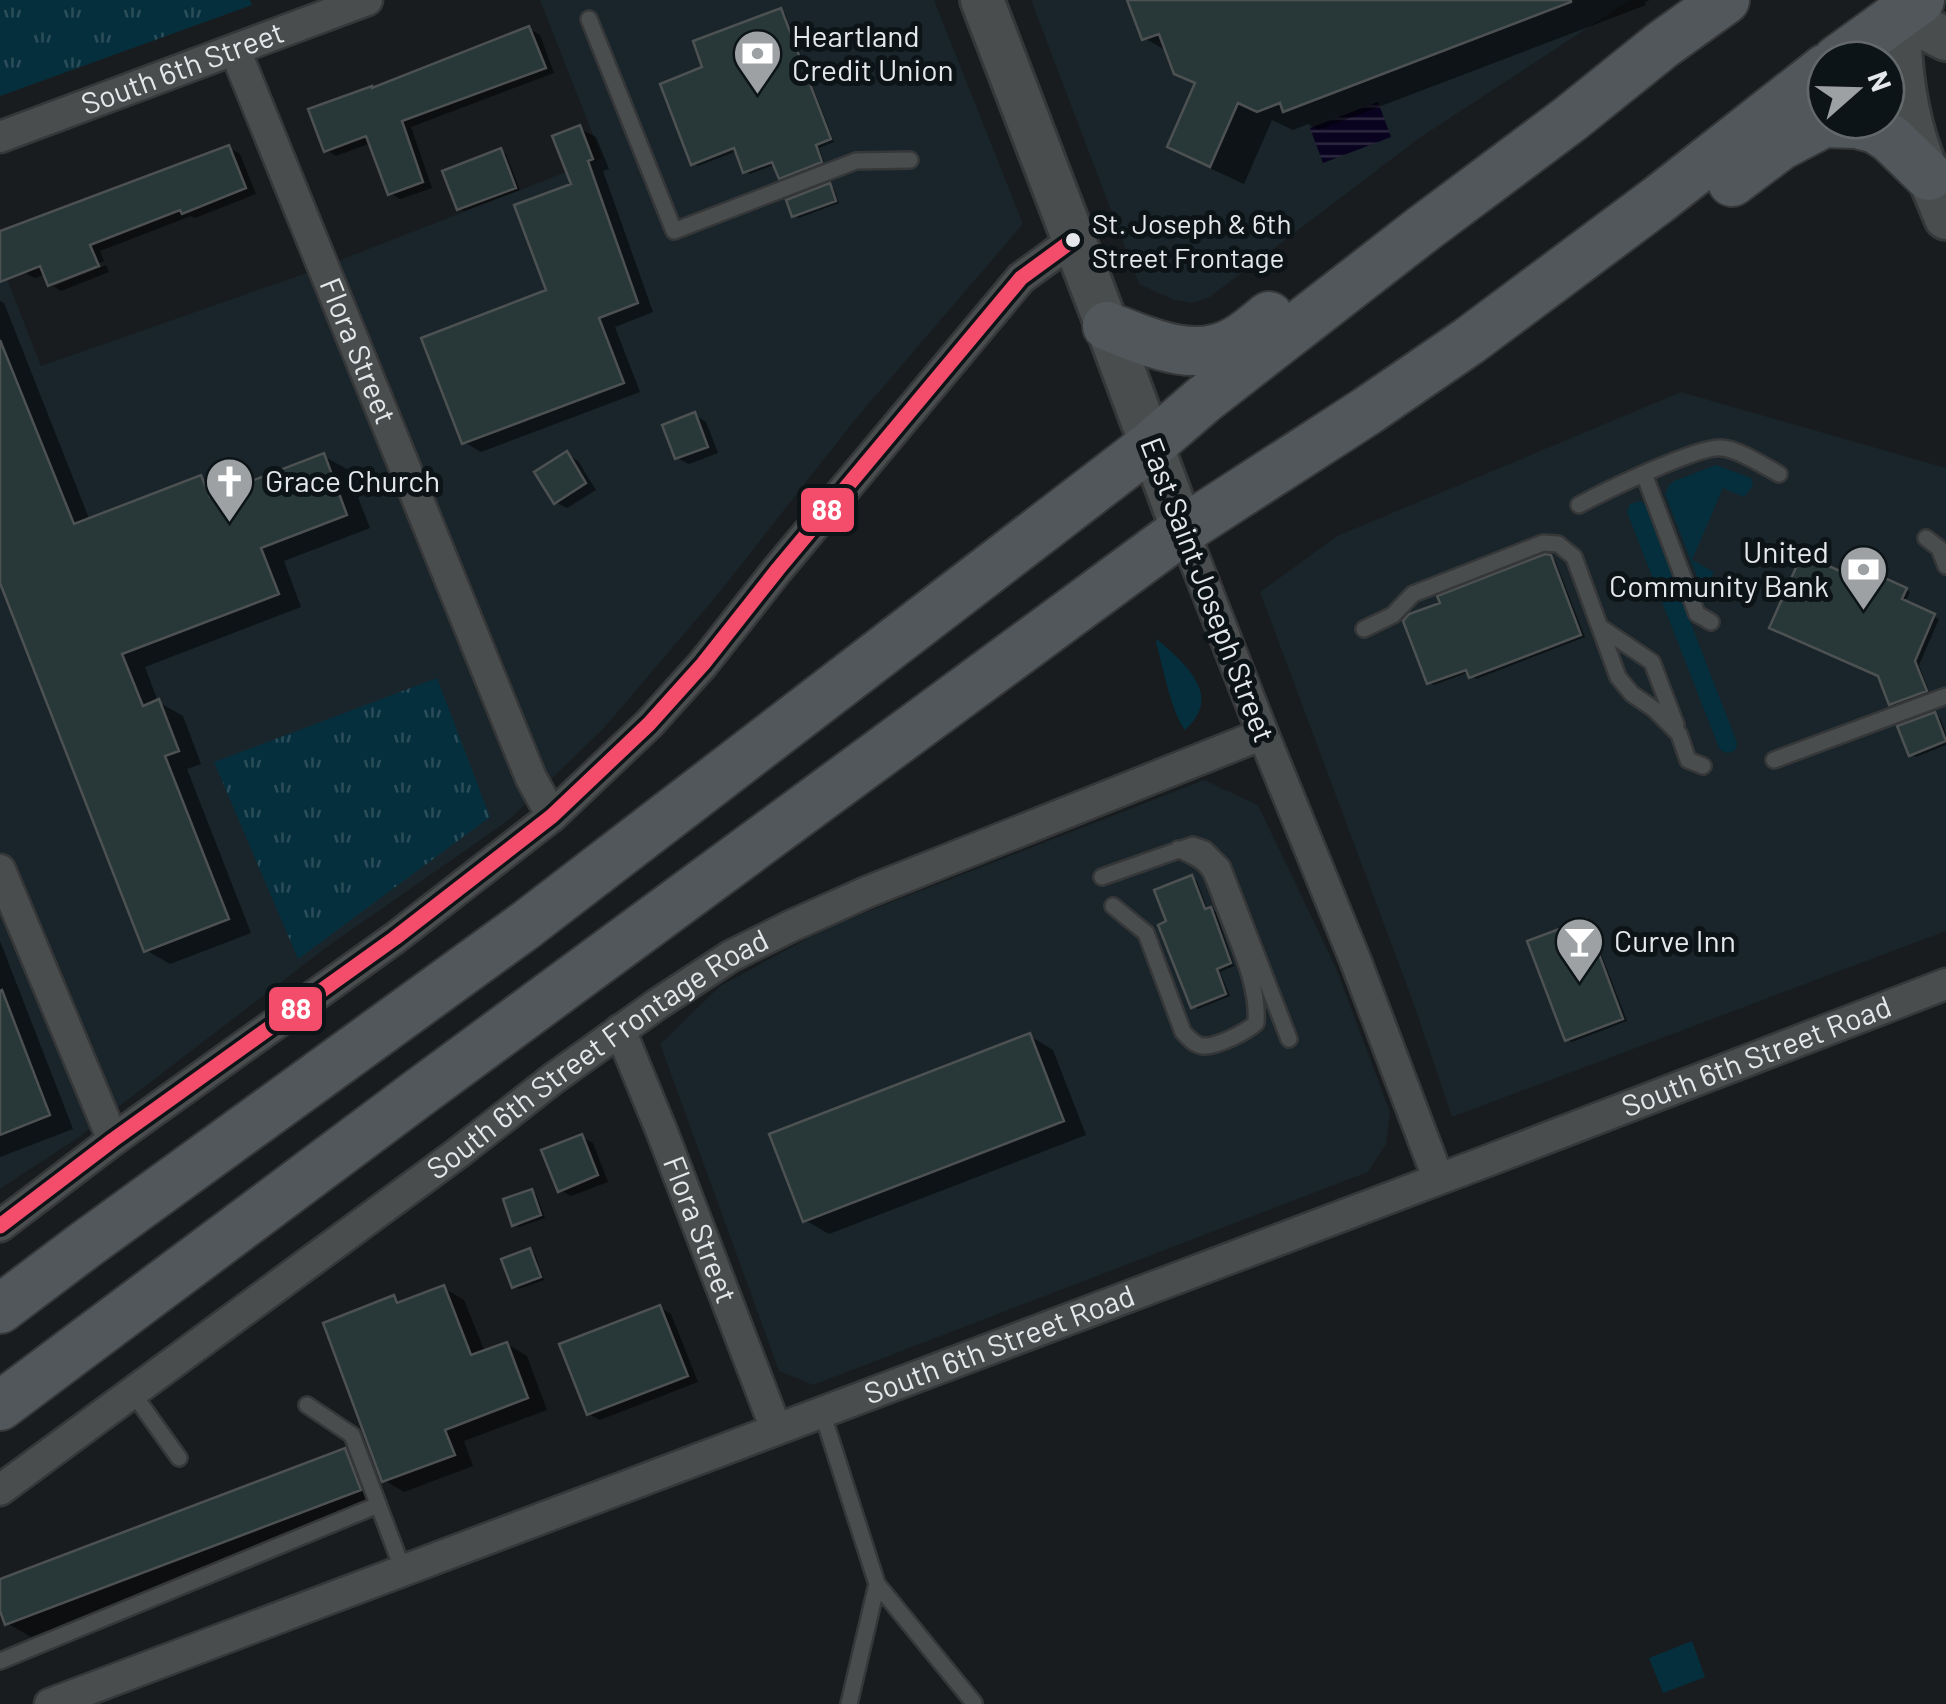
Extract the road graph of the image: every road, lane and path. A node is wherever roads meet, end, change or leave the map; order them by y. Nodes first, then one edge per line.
1 (368, 0) edge
2 (982, 0) edge
3 (1725, 0) edge
4 (1894, 4) edge
5 (589, 19) dead end
6 (1946, 39) edge
7 (1857, 40) edge
8 (235, 50) junction
9 (1806, 84) edge
10 (1570, 119) junction
11 (0, 137) edge
12 (910, 160) dead end
13 (1938, 197) edge
14 (1074, 240) junction
15 (1107, 326) junction
16 (1367, 412) junction
17 (1151, 445) junction
18 (1644, 474) junction
19 (1778, 474) dead end
20 (1579, 505) dead end
21 (1183, 530) junction
22 (1926, 538) dead end
23 (1946, 566) edge
24 (1711, 622) dead end
25 (1600, 627) junction
26 (1364, 629) dead end
27 (1946, 696) edge
28 (1263, 734) junction
29 (1679, 734) junction
30 (1774, 760) dead end
31 (1703, 766) dead end
32 (552, 816) junction
33 (1178, 849) junction
34 (0, 870) edge
35 (1102, 877) dead end
36 (1113, 906) dead end
37 (1946, 984) edge
38 (620, 1030) junction
39 (1289, 1039) dead end
40 (113, 1140) junction
41 (1438, 1178) junction
42 (0, 1226) edge
43 (0, 1309) edge
44 (132, 1392) junction
45 (0, 1406) edge
46 (307, 1406) dead end
47 (822, 1412) junction
48 (776, 1429) junction
49 (179, 1458) dead end
50 (0, 1490) edge
51 (378, 1505) junction
52 (403, 1570) junction
53 (878, 1584) junction
54 (0, 1661) edge
55 (974, 1703) edge
56 (50, 1704) edge
57 (849, 1704) edge

1 - 8 street, South 6th Street
2 - 14 street, East Saint Joseph Street
3 - 10 main road
4 - 6 street
4 - 7 main road
4 - 13 street
5 - 12 lane
8 - 11 street, South 6th Street
8 - 32 street, Flora Street
9 - 16 main road
10 - 15 main road
10 - 17 main road
13 - 16 main road
14 - 15 street, East Saint Joseph Street
14 - 32 street
15 - 17 street, East Saint Joseph Street
16 - 21 main road
17 - 21 street, East Saint Joseph Street
17 - 43 main road
18 - 19 lane
18 - 20 lane
18 - 24 lane
21 - 28 street, East Saint Joseph Street
21 - 45 main road
22 - 23 lane
25 - 26 lane
25 - 29 lane
25 - 29 lane
27 - 30 lane
28 - 38 street, South 6th Street Frontage Road
28 - 41 street, East Saint Joseph Street
29 - 31 lane
32 - 40 street
33 - 35 lane
33 - 36 lane
33 - 39 lane
34 - 40 street
37 - 41 street, South 6th Street Road
38 - 44 street, South 6th Street Frontage Road
38 - 48 street, Flora Street
40 - 42 street
41 - 47 street, South 6th Street Road
44 - 49 lane
44 - 50 street, South 6th Street Frontage Road
46 - 51 lane
47 - 48 street, South 6th Street Road
47 - 53 lane
48 - 52 street, South 6th Street Road
51 - 52 lane
51 - 54 lane
52 - 56 street, South 6th Street Road
53 - 55 lane
53 - 57 lane

